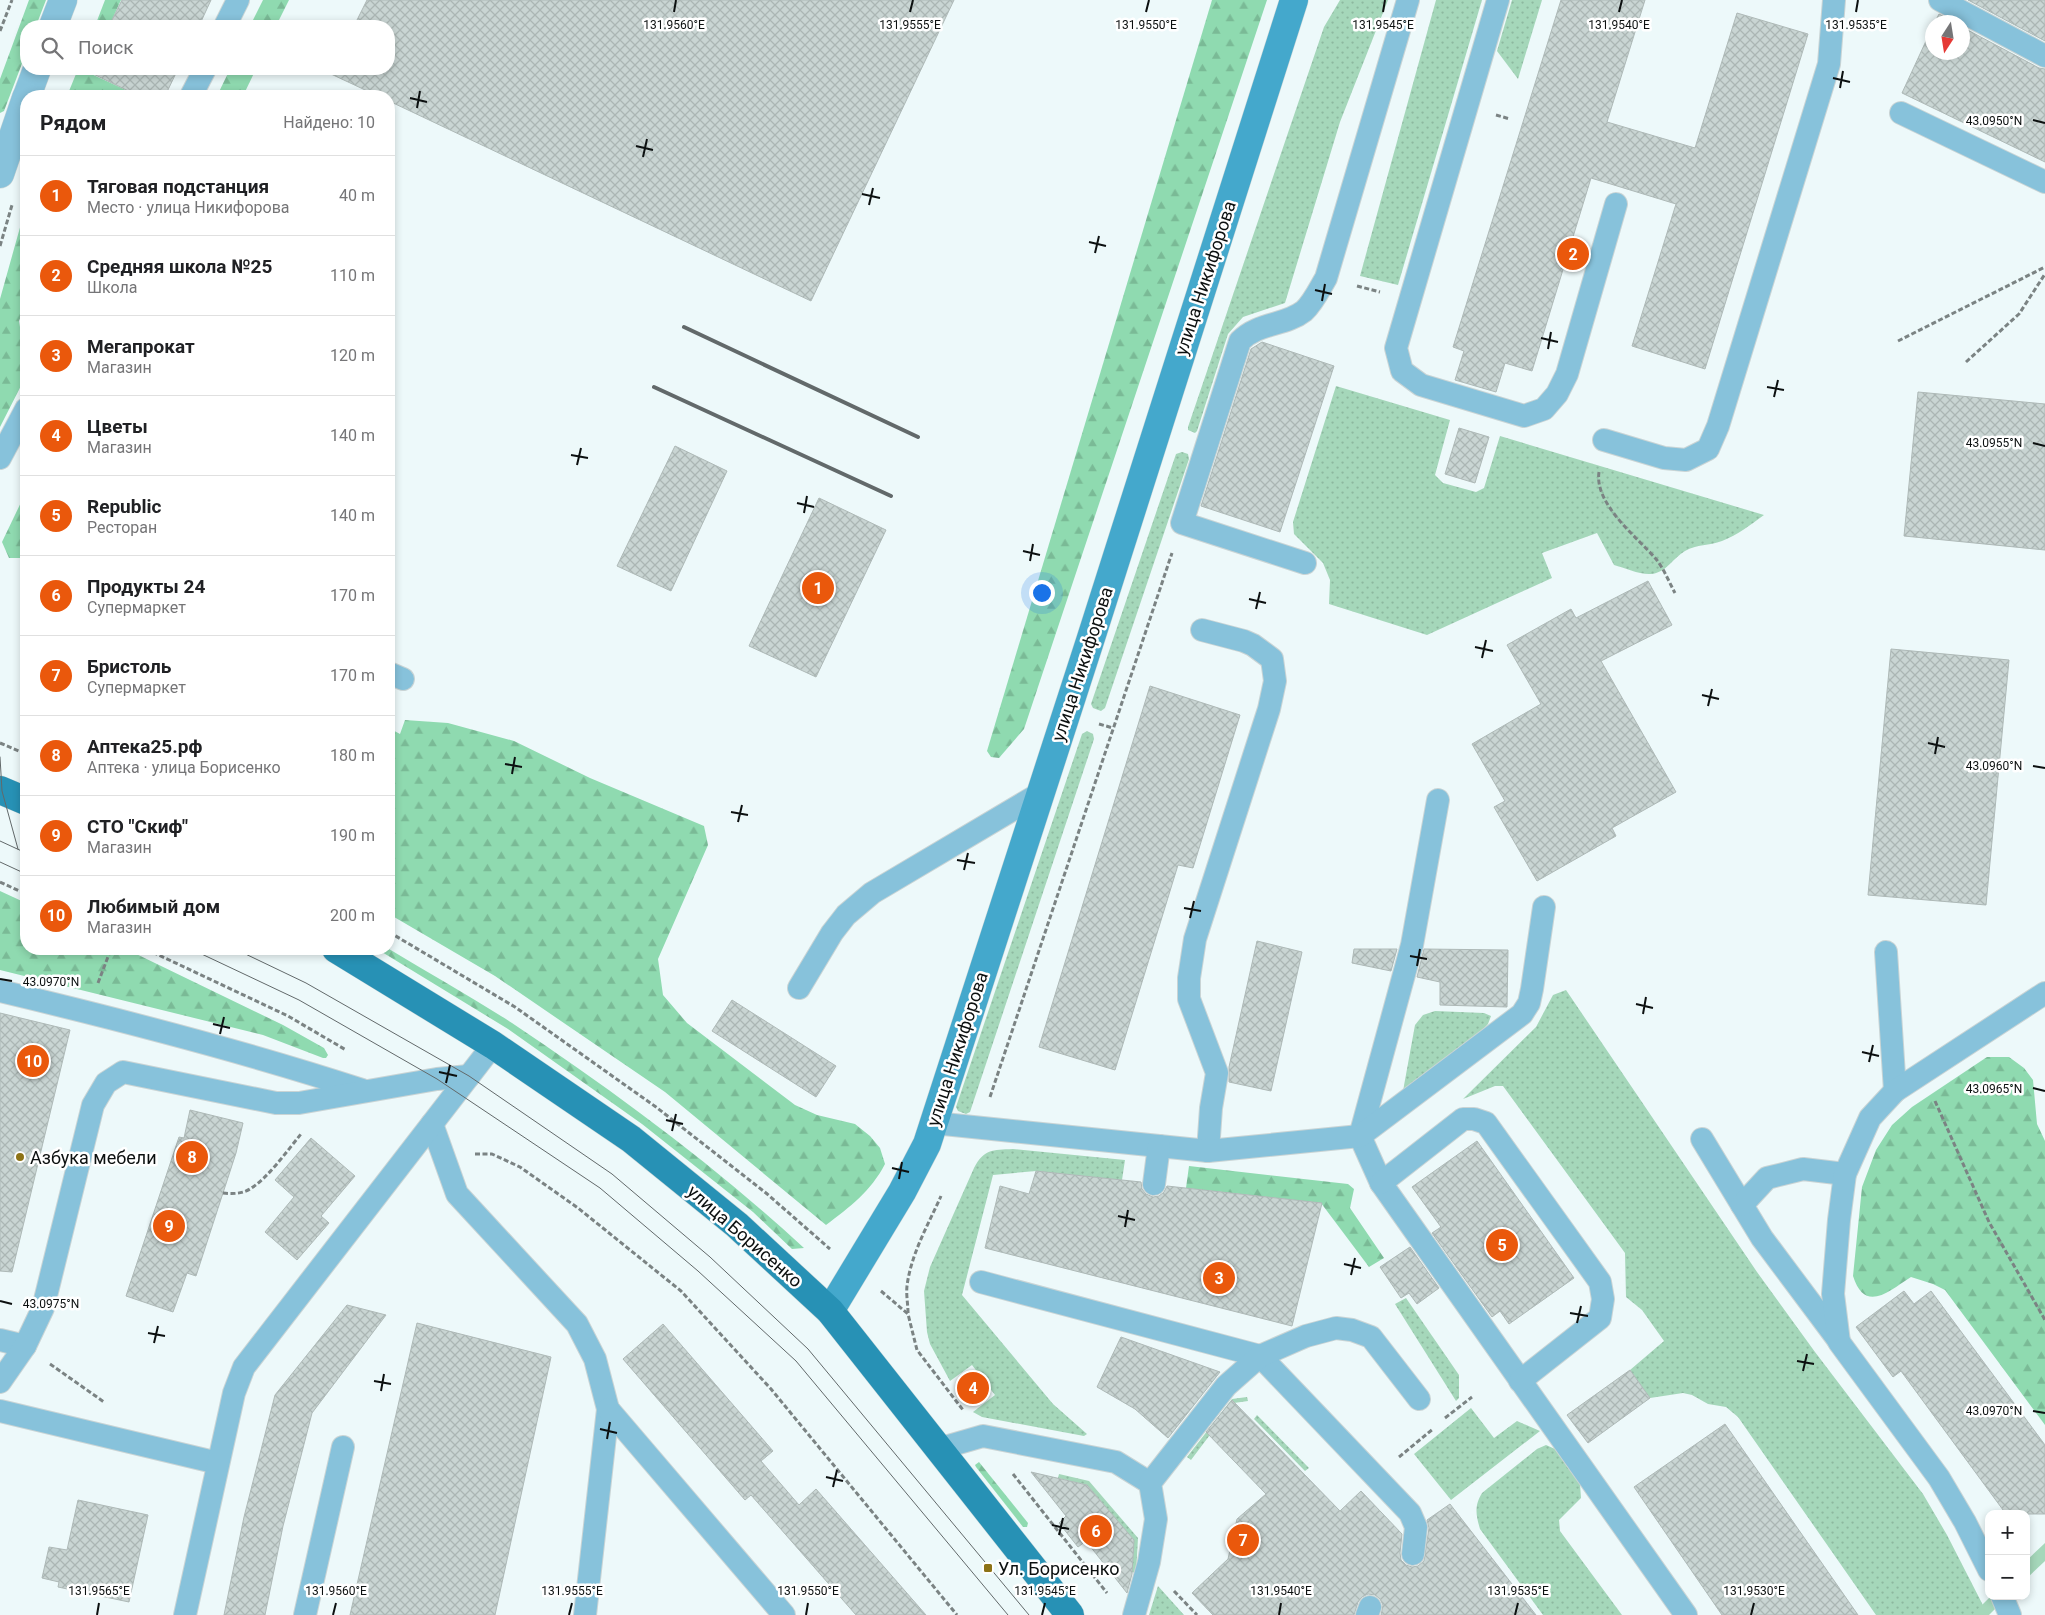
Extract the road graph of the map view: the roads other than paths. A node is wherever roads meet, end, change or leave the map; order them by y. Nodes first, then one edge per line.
1 (63, 0) edge
2 (238, 0) edge
3 (1294, 0) edge
4 (1408, 0) edge
5 (1498, 0) edge
6 (1834, 0) edge
7 (1940, 0) edge
8 (55, 20) edge
9 (228, 20) edge
10 (2045, 56) edge
11 (35, 75) edge
12 (202, 75) edge
13 (30, 90) edge
14 (194, 90) edge
15 (1901, 113) dead end
16 (20, 117) edge
17 (0, 174) edge
18 (2045, 182) edge
19 (1616, 204) dead end
20 (20, 420) edge
21 (1604, 440) road end
22 (0, 458) edge
23 (1305, 563) dead end
24 (1202, 630) dead end
25 (0, 790) edge
26 (1039, 794) junction
27 (20, 798) edge
28 (1438, 800) dead end
29 (1544, 907) dead end
30 (1886, 952) dead end
31 (346, 955) edge
32 (799, 988) dead end
33 (0, 990) edge
34 (2045, 993) edge
35 (493, 1045) junction
36 (469, 1076) junction
37 (366, 1091) junction
38 (1895, 1091) junction
39 (934, 1123) junction
40 (432, 1124) junction
41 (1360, 1136) junction
42 (1702, 1139) dead end
43 (1159, 1146) junction
44 (1208, 1151) junction
45 (1845, 1174) junction
46 (1381, 1183) junction
47 (1154, 1184) dead end
48 (1742, 1205) junction
49 (982, 1282) dead end
50 (830, 1311) junction
51 (0, 1340) edge
52 (1839, 1342) junction
53 (25, 1346) junction
54 (1260, 1356) junction
55 (1520, 1381) junction
56 (0, 1382) edge
57 (1419, 1399) dead end
58 (608, 1409) junction
59 (0, 1412) edge
60 (343, 1447) dead end
61 (938, 1449) junction
62 (218, 1463) junction
63 (1150, 1483) junction
64 (1413, 1554) dead end
65 (1985, 1562) edge
66 (2004, 1600) edge
67 (185, 1615) edge
68 (305, 1615) edge
69 (585, 1615) edge
70 (784, 1615) edge
71 (1070, 1615) edge
72 (1134, 1615) edge
73 (1686, 1615) edge
74 (2010, 1615) edge

1 - 8 street
2 - 9 lane
3 - 26 main road, улица Никифорова
4 - 23 lane
5 - 19 lane
6 - 21 lane
7 - 10 lane
11 - 13 street
12 - 14 lane
15 - 18 lane
16 - 17 street
20 - 22 lane
24 - 44 lane
25 - 27 main road
26 - 32 lane
26 - 39 main road, улица Никифорова
28 - 41 lane
29 - 41 lane
30 - 38 lane
31 - 35 main road, улица Борисенко
33 - 37 lane
34 - 38 lane
35 - 36 lane
35 - 50 main road, улица Борисенко
36 - 37 lane
36 - 40 lane
37 - 53 lane
38 - 45 lane
39 - 43 lane
39 - 50 main road, улица Никифорова
40 - 58 lane
40 - 62 lane
41 - 44 lane
41 - 46 lane
42 - 48 lane
43 - 44 lane
43 - 47 lane
45 - 48 lane
45 - 52 lane
46 - 55 lane
46 - 55 lane
48 - 52 lane
49 - 54 lane
50 - 61 main road, улица Борисенко
51 - 53 lane
52 - 65 lane
53 - 56 lane
54 - 57 lane
54 - 63 lane
54 - 64 lane
55 - 73 lane
58 - 69 lane
58 - 70 lane
59 - 62 lane
60 - 68 lane
61 - 63 lane
61 - 71 main road, улица Борисенко
62 - 67 lane
63 - 72 lane
66 - 74 lane

